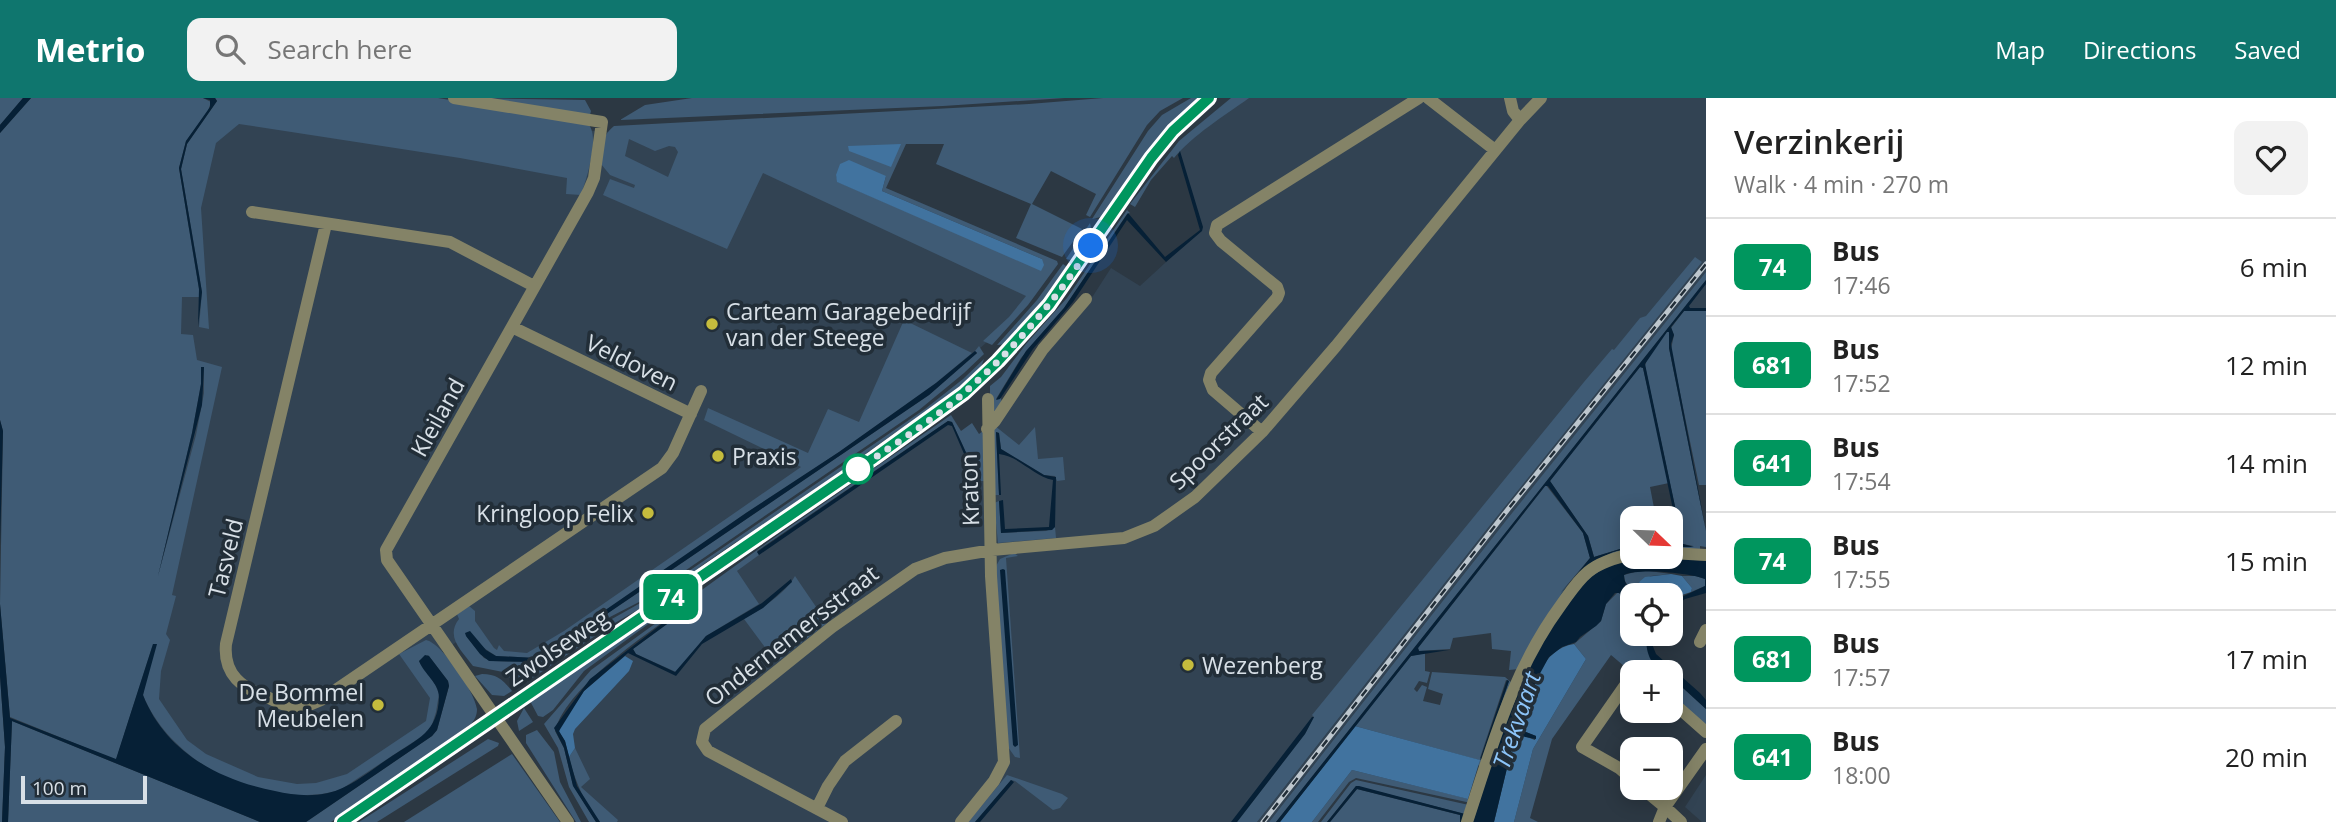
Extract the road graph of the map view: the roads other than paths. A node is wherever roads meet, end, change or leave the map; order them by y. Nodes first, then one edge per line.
1 (454, 98) edge
2 (1209, 98) edge
3 (1419, 98) edge
4 (1428, 98) edge
5 (1510, 98) edge
6 (1541, 98) edge
7 (1520, 120) junction
8 (1495, 150) junction
9 (252, 212) dead end
10 (326, 224) junction
11 (534, 286) junction
12 (1086, 299) dead end
13 (512, 327) junction
14 (701, 391) dead end
15 (988, 399) dead end
16 (691, 414) junction
17 (987, 429) junction
18 (1262, 432) junction
19 (992, 550) junction
20 (1684, 554) edge
21 (1706, 555) edge
22 (1620, 558) edge
23 (431, 625) junction
24 (1620, 691) edge
25 (1683, 712) edge
26 (496, 716) junction
27 (896, 721) dead end
28 (1706, 732) edge
29 (1706, 749) edge
30 (1620, 769) edge
31 (1657, 800) edge
32 (1665, 807) junction
33 (817, 808) junction
34 (342, 822) edge
35 (568, 822) edge
36 (842, 822) edge
37 (961, 822) edge
38 (1467, 822) edge
39 (1659, 822) edge
40 (1681, 822) edge

1 - 11 street, Kleiland
2 - 26 main road, Zwolseweg
3 - 18 street
4 - 8 street
5 - 7 street
6 - 7 street, Spoorstraat
7 - 8 street, Spoorstraat
8 - 18 street, Spoorstraat
9 - 10 street
10 - 11 street
10 - 23 street, Tasveld
11 - 13 street, Kleiland
12 - 17 street, Kraton
13 - 16 street, Veldoven
13 - 23 street, Kleiland
14 - 16 street
15 - 17 street, Kraton
16 - 23 street, Veldoven
17 - 19 street, Kraton
18 - 19 street, Spoorstraat
19 - 33 street, Ondernemersstraat
19 - 37 street
20 - 21 street
22 - 38 street
23 - 26 street, Kleiland
24 - 30 street
25 - 28 street
26 - 34 main road, Zwolseweg
26 - 35 street, Kleiland
27 - 33 street
29 - 32 street
31 - 32 street
32 - 39 street
32 - 40 street
33 - 36 street, Ondernemersstraat

